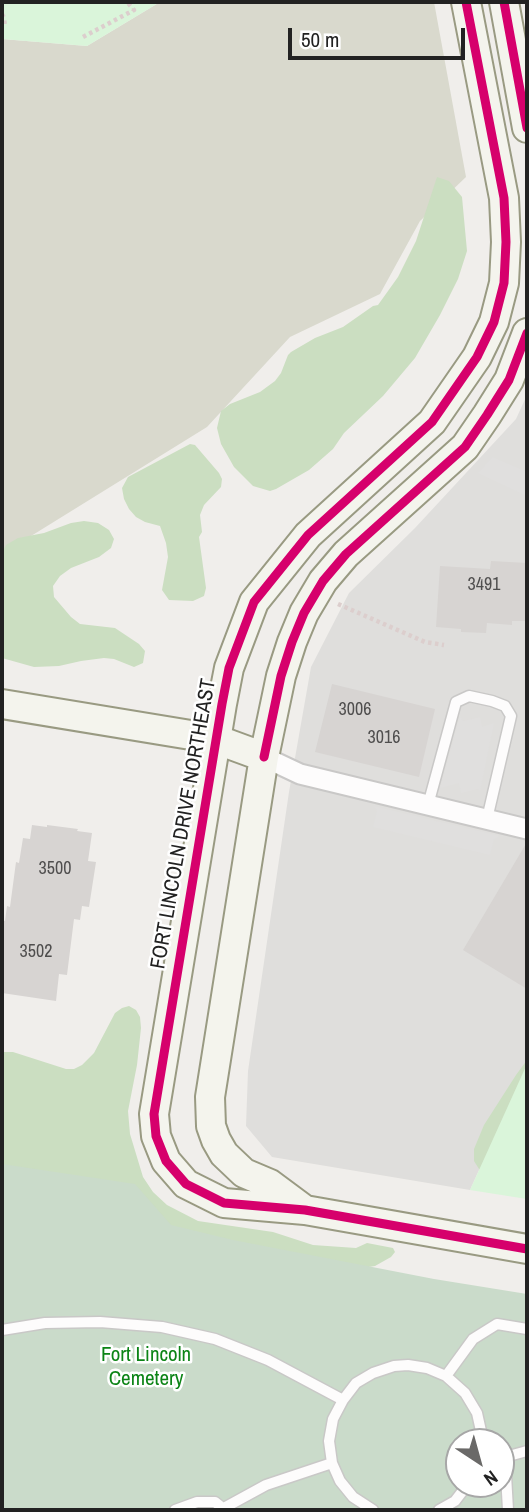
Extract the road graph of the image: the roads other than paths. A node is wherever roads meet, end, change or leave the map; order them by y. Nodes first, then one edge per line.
1 (466, 2) edge
2 (503, 2) edge
3 (527, 128) edge
4 (527, 334) edge
5 (2, 704) edge
6 (215, 739) junction
7 (264, 757) junction
8 (428, 805) junction
9 (487, 819) junction
10 (527, 829) edge
11 (305, 1210) junction
12 (527, 1249) edge
13 (527, 1329) edge
14 (2, 1330) edge
15 (446, 1376) junction
16 (343, 1400) junction
17 (480, 1428) edge
18 (332, 1463) junction
19 (456, 1498) edge
20 (225, 1509) edge
21 (175, 1510) edge
22 (373, 1510) edge
23 (439, 1510) edge

1 - 6 street, FORT LINCOLN DRIVE NORTHEAST
2 - 3 street
4 - 7 street, FORT LINCOLN DRIVE NORTHEAST
5 - 6 street
6 - 7 street
6 - 11 street, FORT LINCOLN DRIVE NORTHEAST
7 - 8 street
7 - 11 street, FORT LINCOLN DRIVE NORTHEAST
8 - 9 street
8 - 9 lane
9 - 10 street
11 - 12 street, FORT LINCOLN DRIVE NORTHEAST
13 - 15 lane
14 - 16 lane
15 - 16 lane
15 - 17 lane
16 - 18 lane
18 - 20 lane
18 - 22 lane
19 - 23 lane
20 - 21 lane

